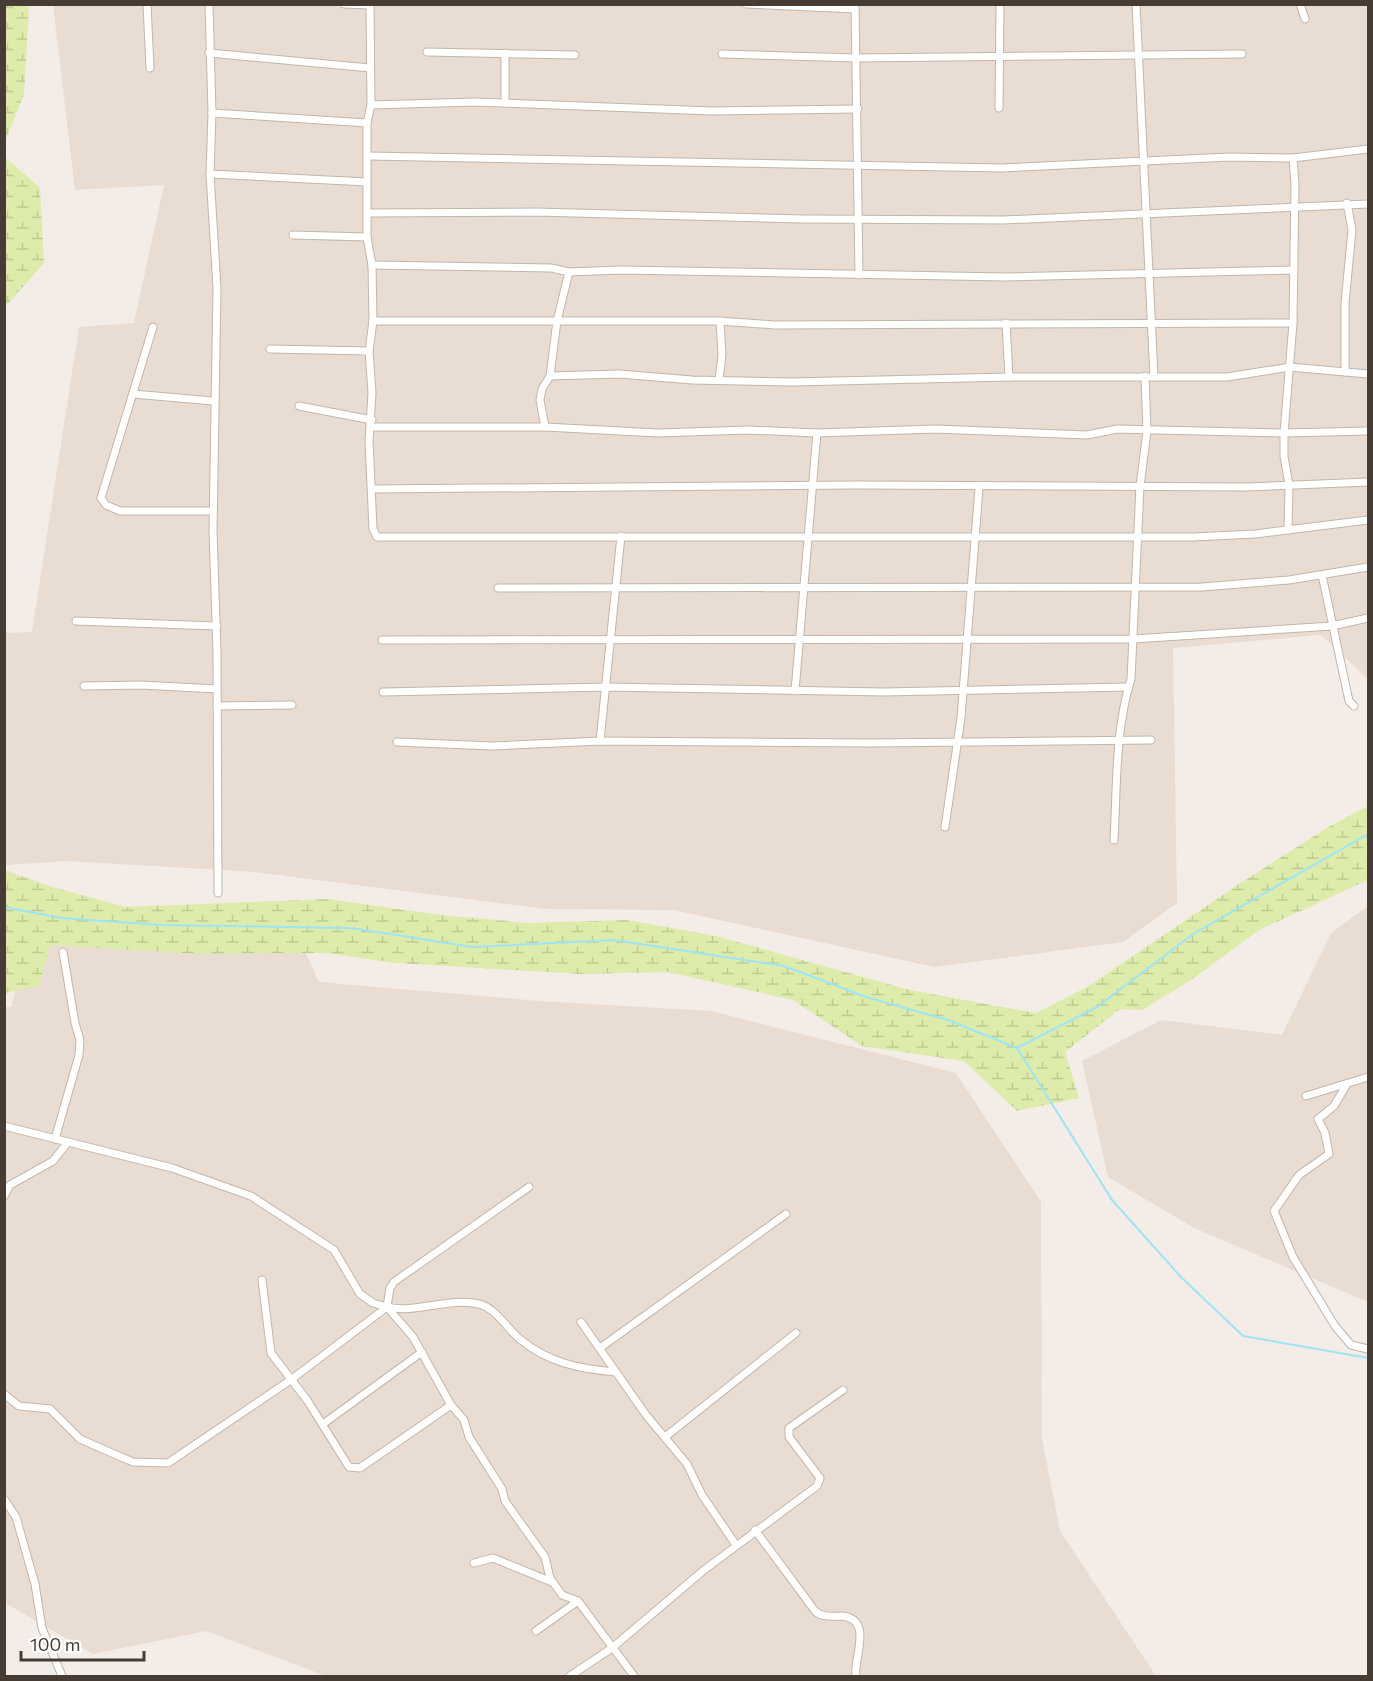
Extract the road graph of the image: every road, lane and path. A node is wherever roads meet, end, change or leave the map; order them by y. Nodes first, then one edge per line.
1 (147, 4) edge
2 (209, 4) edge
3 (344, 4) edge
4 (746, 4) edge
5 (999, 4) edge
6 (1136, 4) edge
7 (1300, 4) edge
8 (370, 5) edge
9 (855, 7) edge
10 (1305, 19) dead end
11 (427, 52) dead end
12 (210, 53) junction
13 (505, 53) junction
14 (722, 54) dead end
15 (1242, 54) dead end
16 (575, 55) dead end
17 (1141, 55) junction
18 (1000, 56) junction
19 (856, 58) junction
20 (150, 68) dead end
21 (370, 68) junction
22 (505, 102) junction
23 (371, 105) junction
24 (999, 108) dead end
25 (858, 109) junction
26 (212, 113) junction
27 (367, 123) junction
28 (1368, 149) edge
29 (369, 156) junction
30 (1293, 158) junction
31 (1145, 163) junction
32 (858, 166) junction
33 (210, 174) junction
34 (367, 182) junction
35 (1347, 203) junction
36 (1368, 204) edge
37 (1293, 206) junction
38 (1145, 212) junction
39 (368, 213) junction
40 (857, 219) junction
41 (293, 235) dead end
42 (367, 237) junction
43 (372, 265) junction
44 (1294, 270) junction
45 (570, 272) junction
46 (1149, 273) junction
47 (860, 275) junction
48 (373, 321) junction
49 (557, 321) junction
50 (720, 321) junction
51 (1006, 323) junction
52 (1293, 323) junction
53 (1150, 326) junction
54 (153, 327) dead end
55 (270, 349) dead end
56 (369, 351) junction
57 (1290, 367) junction
58 (1345, 372) junction
59 (1368, 374) edge
60 (550, 376) junction
61 (1145, 376) junction
62 (1009, 377) junction
63 (1154, 377) junction
64 (718, 380) junction
65 (133, 394) junction
66 (213, 401) junction
67 (299, 406) dead end
68 (372, 423) junction
69 (545, 427) junction
70 (1147, 430) junction
71 (1367, 431) dead end
72 (817, 433) junction
73 (1284, 433) junction
74 (1368, 482) edge
75 (1289, 485) junction
76 (814, 486) junction
77 (1140, 486) junction
78 (979, 488) junction
79 (373, 489) junction
80 (213, 511) junction
81 (1368, 520) edge
82 (1288, 530) junction
83 (621, 536) junction
84 (808, 536) junction
85 (1138, 536) junction
86 (974, 538) junction
87 (1368, 567) edge
88 (1322, 575) junction
89 (1137, 587) junction
90 (498, 588) dead end
91 (617, 588) junction
92 (970, 588) junction
93 (804, 589) junction
94 (1368, 618) edge
95 (76, 621) dead end
96 (216, 626) junction
97 (1332, 626) junction
98 (968, 639) junction
99 (1134, 639) junction
100 (382, 640) dead end
101 (612, 640) junction
102 (801, 640) junction
103 (84, 686) dead end
104 (606, 687) junction
105 (1127, 687) junction
106 (216, 689) junction
107 (963, 690) junction
108 (383, 692) dead end
109 (795, 692) junction
110 (292, 705) dead end
111 (217, 706) junction
112 (1354, 706) dead end
113 (1120, 740) junction
114 (1151, 740) dead end
115 (600, 741) junction
116 (398, 742) dead end
117 (958, 742) junction
118 (945, 827) dead end
119 (1114, 840) dead end
120 (218, 893) dead end
121 (63, 952) dead end
122 (1368, 1077) edge
123 (1347, 1084) junction
124 (1306, 1096) dead end
125 (4, 1125) edge
126 (55, 1139) junction
127 (68, 1142) junction
128 (529, 1187) dead end
129 (4, 1196) edge
130 (786, 1214) dead end
131 (262, 1280) dead end
132 (387, 1307) junction
133 (581, 1322) dead end
134 (796, 1333) dead end
135 (600, 1348) junction
136 (1368, 1348) edge
137 (422, 1352) junction
138 (615, 1372) junction
139 (292, 1379) junction
140 (843, 1390) dead end
141 (4, 1394) edge
142 (451, 1405) junction
143 (323, 1424) junction
144 (665, 1437) junction
145 (4, 1500) edge
146 (755, 1530) junction
147 (736, 1545) junction
148 (474, 1563) dead end
149 (553, 1582) junction
150 (578, 1601) junction
151 (536, 1631) dead end
152 (612, 1648) junction
153 (62, 1677) edge
154 (570, 1677) edge
155 (634, 1677) edge
156 (856, 1677) edge

1 - 20 street
2 - 12 street
3 - 8 street
4 - 9 street
5 - 18 street
6 - 17 street
7 - 10 street
8 - 21 street
9 - 19 street
11 - 13 street
12 - 21 street
12 - 26 street
13 - 16 street
13 - 22 street
14 - 19 street
15 - 17 street
17 - 18 street
17 - 31 street
18 - 19 street
18 - 24 street
19 - 25 street
21 - 23 street
22 - 23 street
22 - 25 street
23 - 27 street
25 - 32 street
26 - 27 street
26 - 33 street
27 - 29 street
28 - 30 street
29 - 32 street
29 - 34 street
30 - 31 street
30 - 37 street
31 - 32 street
31 - 38 street
32 - 40 street
33 - 34 street
33 - 66 street
34 - 39 street
35 - 36 street
35 - 37 street
35 - 58 street
37 - 38 street
37 - 44 street
38 - 40 street
38 - 46 street
39 - 40 street
39 - 42 street
40 - 47 street
41 - 42 street
42 - 43 street
43 - 45 street
43 - 48 street
44 - 46 street
44 - 52 street
45 - 47 street
45 - 49 street
46 - 47 street
46 - 53 street
48 - 49 street
48 - 56 street
49 - 50 street
49 - 60 street
50 - 51 street
50 - 64 street
51 - 53 street
51 - 62 street
52 - 53 street
52 - 57 street
53 - 63 street
54 - 65 street
55 - 56 street
56 - 68 street
57 - 58 street
57 - 63 street
57 - 73 street
58 - 59 street
60 - 64 street
60 - 69 street
61 - 62 street
61 - 63 street
61 - 70 street
62 - 64 street
65 - 66 street
65 - 80 street
66 - 80 street
67 - 68 street
68 - 69 street
68 - 79 street
69 - 72 street
70 - 72 street
70 - 73 street
70 - 77 street
71 - 73 street
72 - 76 street
73 - 75 street
74 - 75 street
75 - 77 street
75 - 82 street
76 - 78 street
76 - 79 street
76 - 84 street
77 - 78 street
77 - 85 street
78 - 86 street
79 - 83 street
80 - 96 street
81 - 82 street
82 - 85 street
83 - 84 street
83 - 91 street
84 - 86 street
84 - 93 street
85 - 86 street
85 - 89 street
86 - 92 street
87 - 88 street
88 - 89 street
88 - 97 street
89 - 92 street
89 - 99 street
90 - 91 street
91 - 93 street
91 - 101 street
92 - 93 street
92 - 98 street
93 - 102 street
94 - 97 street
95 - 96 street
96 - 106 street
97 - 99 street
97 - 112 street
98 - 99 street
98 - 102 street
98 - 107 street
99 - 105 street
100 - 101 street
101 - 102 street
101 - 104 street
102 - 109 street
103 - 106 street
104 - 108 street
104 - 109 street
104 - 115 street
105 - 107 street
105 - 113 street
106 - 111 street
107 - 109 street
107 - 117 street
110 - 111 street
111 - 120 street
113 - 114 street
113 - 117 street
113 - 119 street
115 - 116 street
115 - 117 street
117 - 118 street
121 - 126 street
122 - 123 street
123 - 124 street
123 - 136 street
125 - 126 street
126 - 127 street
127 - 129 street
127 - 132 street
128 - 132 street
130 - 135 street
131 - 139 street
132 - 137 street
132 - 138 street
132 - 139 street
133 - 135 street
134 - 144 street
135 - 138 street
137 - 142 street
137 - 143 street
138 - 144 street
139 - 141 street
139 - 143 street
140 - 146 street
142 - 143 street
142 - 149 street
144 - 147 street
145 - 153 street
146 - 147 street
146 - 156 street
147 - 152 street
148 - 149 street
149 - 150 street
150 - 151 street
150 - 152 street
152 - 154 street
152 - 155 street

